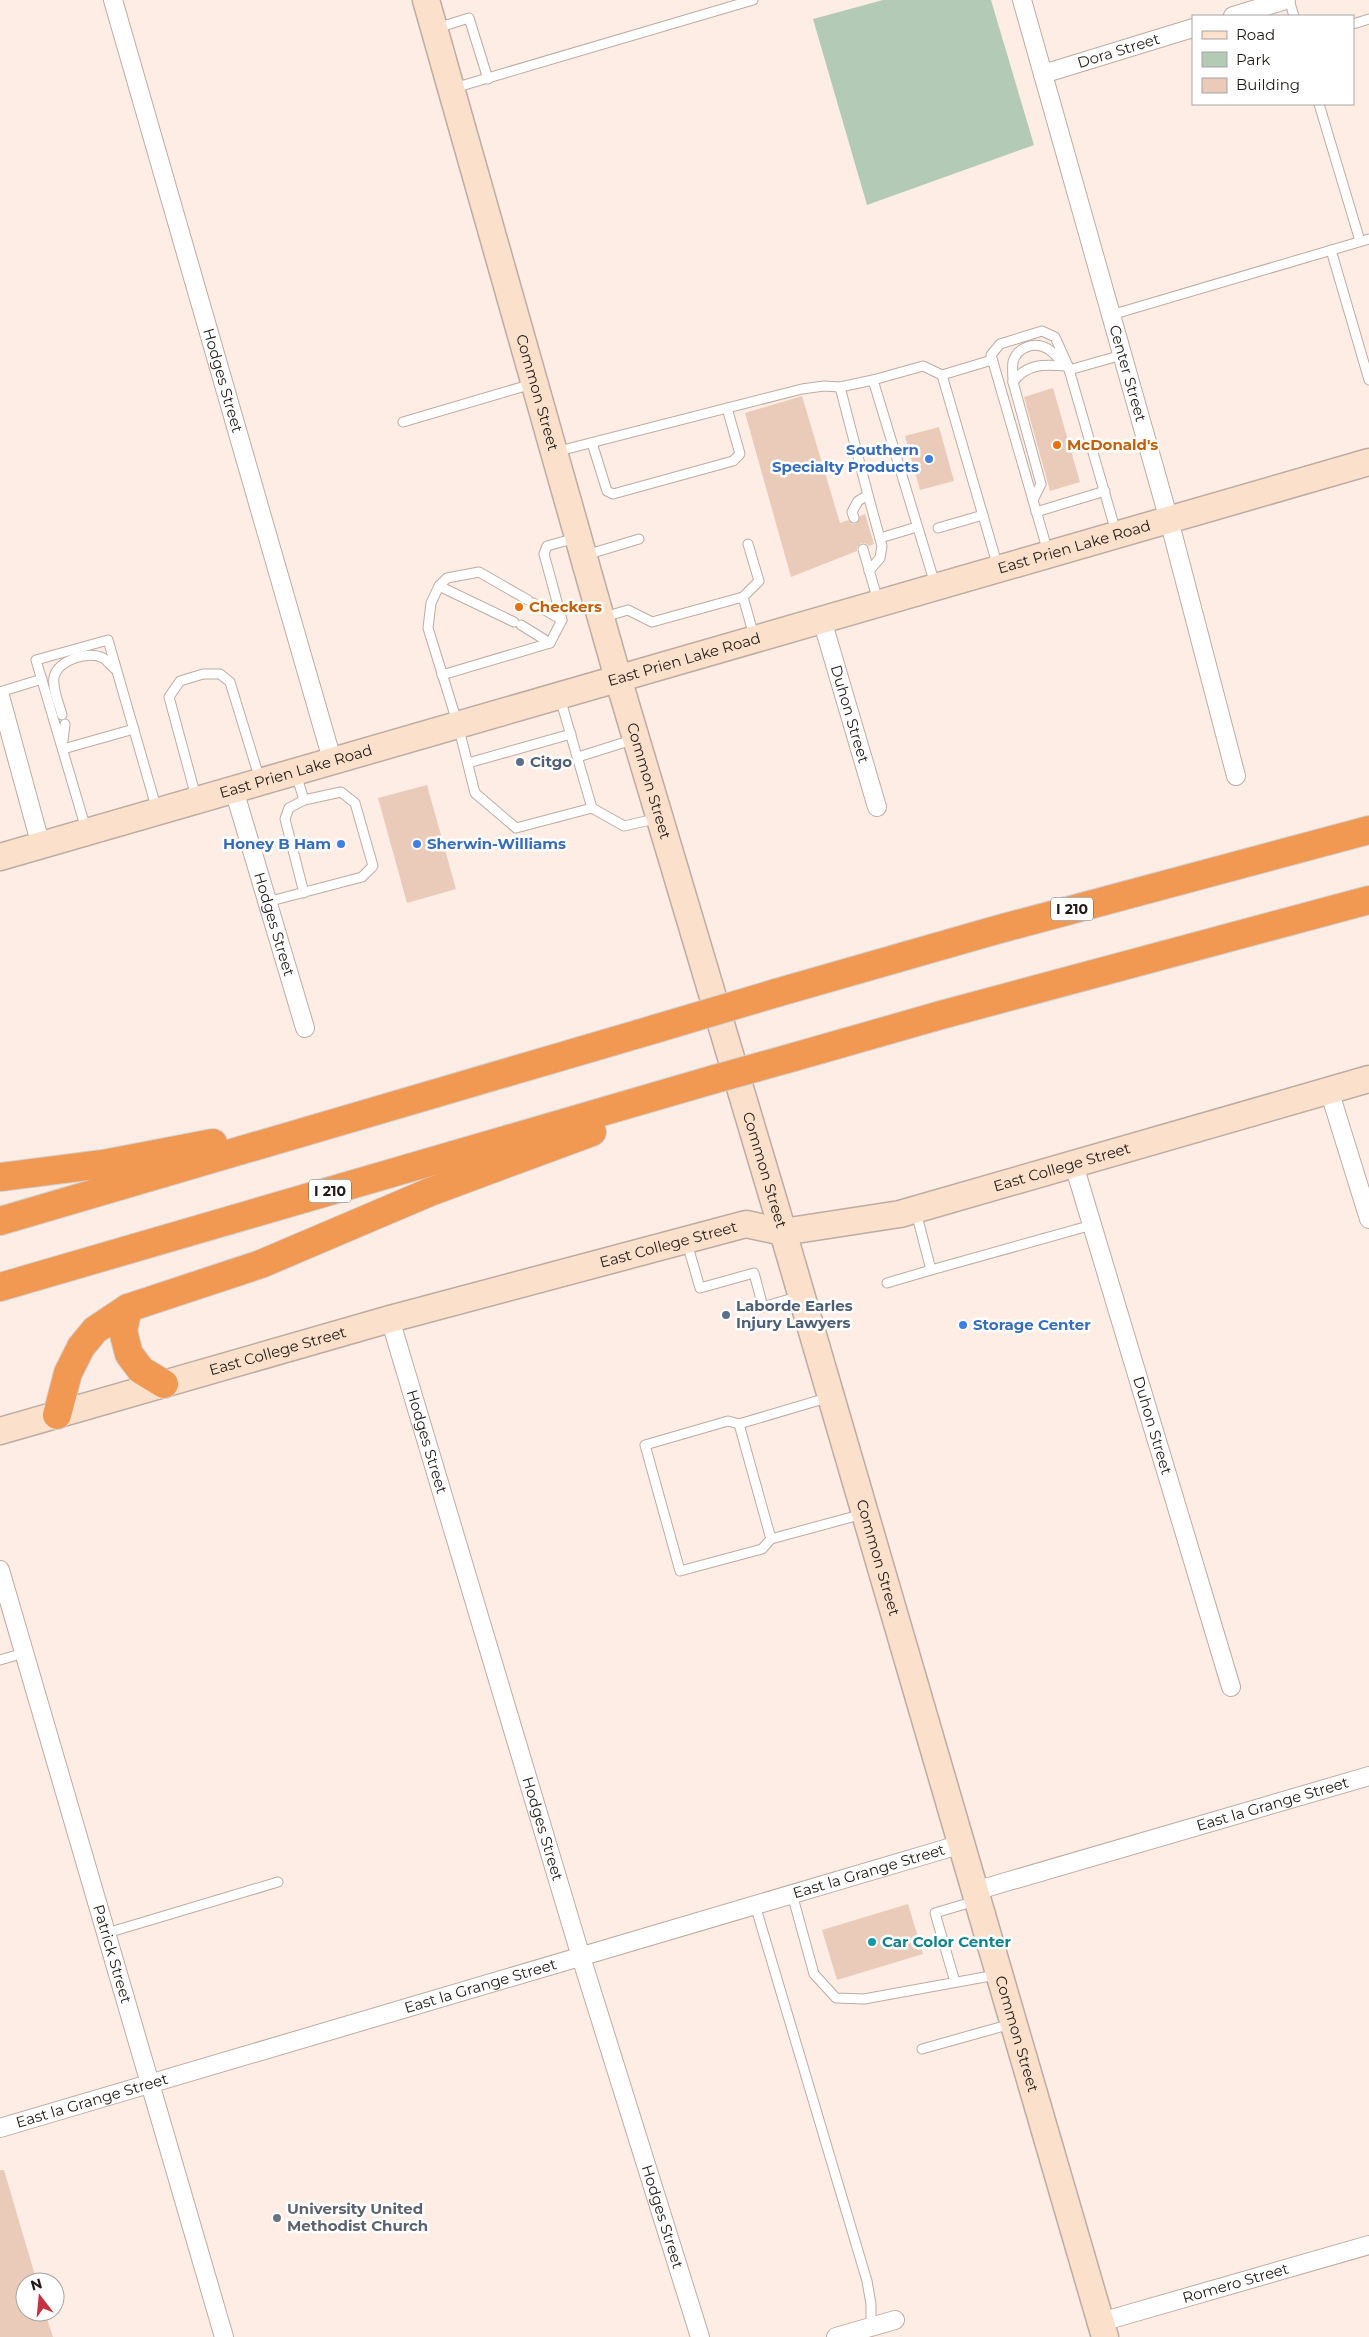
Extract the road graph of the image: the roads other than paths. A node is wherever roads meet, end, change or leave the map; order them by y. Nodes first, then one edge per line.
1 (113, 0) edge
2 (426, 0) edge
3 (753, 0) edge
4 (1022, 0) edge
5 (1287, 0) edge
6 (1236, 15) edge
7 (1294, 15) edge
8 (1369, 19) edge
9 (1354, 24) edge
10 (1192, 28) edge
11 (434, 29) junction
12 (1043, 74) junction
13 (488, 78) junction
14 (451, 89) junction
15 (1319, 105) edge
16 (1364, 240) edge
17 (1331, 250) junction
18 (1111, 315) junction
19 (1122, 355) junction
20 (992, 360) junction
21 (1069, 368) junction
22 (942, 375) junction
23 (873, 380) junction
24 (1369, 380) edge
25 (1013, 382) junction
26 (534, 383) junction
27 (840, 387) junction
28 (727, 408) junction
29 (403, 422) dead end
30 (592, 442) junction
31 (554, 452) junction
32 (1369, 462) edge
33 (1104, 491) junction
34 (868, 494) junction
35 (1033, 500) junction
36 (1036, 512) junction
37 (983, 515) junction
38 (854, 518) dead end
39 (1169, 520) junction
40 (917, 527) junction
41 (938, 528) dead end
42 (1117, 535) junction
43 (880, 538) junction
44 (639, 539) dead end
45 (748, 544) dead end
46 (581, 546) junction
47 (863, 549) dead end
48 (1049, 554) junction
49 (998, 569) junction
50 (869, 571) junction
51 (439, 586) junction
52 (936, 587) junction
53 (743, 597) junction
54 (878, 603) junction
55 (601, 618) junction
56 (562, 620) junction
57 (822, 620) junction
58 (755, 639) junction
59 (550, 643) junction
60 (117, 671) junction
61 (442, 675) junction
62 (618, 678) junction
63 (42, 679) junction
64 (0, 692) edge
65 (0, 696) edge
66 (560, 696) junction
67 (3, 723) edge
68 (458, 726) junction
69 (134, 729) junction
70 (571, 734) junction
71 (636, 739) junction
72 (62, 748) junction
73 (578, 757) junction
74 (332, 763) junction
75 (468, 763) junction
76 (296, 774) junction
77 (1236, 776) dead end
78 (261, 783) junction
79 (234, 790) junction
80 (304, 800) junction
81 (197, 801) junction
82 (878, 807) dead end
83 (592, 808) junction
84 (158, 812) junction
85 (660, 818) junction
86 (1369, 830) edge
87 (87, 832) junction
88 (41, 846) junction
89 (0, 857) edge
90 (304, 893) junction
91 (1369, 900) edge
92 (267, 902) junction
93 (305, 1028) dead end
94 (1369, 1079) edge
95 (1329, 1090) junction
96 (666, 1093) junction
97 (374, 1112) junction
98 (1074, 1166) junction
99 (0, 1177) edge
100 (915, 1210) junction
101 (1369, 1219) edge
102 (0, 1221) edge
103 (1092, 1224) junction
104 (783, 1232) junction
105 (686, 1240) junction
106 (931, 1270) junction
107 (887, 1282) dead end
108 (0, 1287) edge
109 (802, 1296) junction
110 (128, 1308) junction
111 (390, 1319) junction
112 (164, 1384) junction
113 (831, 1396) junction
114 (57, 1416) junction
115 (739, 1424) junction
116 (0, 1431) edge
117 (866, 1514) junction
118 (771, 1540) junction
119 (0, 1570) edge
120 (3, 1592) edge
121 (24, 1653) junction
122 (0, 1660) edge
123 (1231, 1687) dead end
124 (1369, 1776) edge
125 (962, 1844) junction
126 (278, 1882) dead end
127 (792, 1894) junction
128 (977, 1896) junction
129 (754, 1905) junction
130 (106, 1933) junction
131 (581, 1957) junction
132 (999, 1974) junction
133 (956, 1982) junction
134 (1014, 2023) junction
135 (922, 2049) dead end
136 (151, 2084) junction
137 (0, 2128) edge
138 (1369, 2244) edge
139 (895, 2320) dead end
140 (871, 2327) junction
141 (1103, 2329) edge
142 (224, 2337) edge
143 (700, 2337) edge
144 (836, 2337) edge

1 - 74 street, Hodges Street
2 - 11 street, Common Street
3 - 13 lane
4 - 12 street, Center Street
5 - 6 street
5 - 7 lane
8 - 9 lane
10 - 12 street, Dora Street
11 - 13 lane
11 - 14 street, Common Street
12 - 18 street, Center Street
13 - 14 lane
14 - 26 street, Common Street
15 - 16 lane
16 - 17 lane
17 - 18 lane
17 - 24 lane
18 - 19 street, Center Street
19 - 21 lane
19 - 39 street, Center Street
20 - 21 lane
20 - 22 lane
20 - 35 lane
21 - 25 lane
21 - 25 lane
21 - 33 lane
22 - 23 lane
22 - 37 lane
23 - 27 lane
23 - 40 lane
25 - 35 lane
26 - 29 lane
26 - 31 street, Common Street
27 - 28 lane
27 - 34 lane
28 - 30 lane
28 - 30 lane
30 - 31 lane
31 - 46 street, Common Street
32 - 39 street, East Prien Lake Road
33 - 36 lane
33 - 42 lane
34 - 38 lane
34 - 43 lane
35 - 36 lane
36 - 48 lane
37 - 41 lane
37 - 49 lane
39 - 42 street, East Prien Lake Road
39 - 77 street, Center Street
40 - 43 lane
40 - 52 lane
42 - 48 street, East Prien Lake Road
43 - 50 lane
44 - 46 lane
45 - 53 lane
46 - 55 street, Common Street
46 - 56 lane
47 - 50 lane
48 - 49 street, East Prien Lake Road
49 - 52 street, East Prien Lake Road
50 - 54 lane
51 - 56 lane
51 - 59 lane
51 - 61 lane
52 - 54 street, East Prien Lake Road
53 - 55 lane
53 - 58 lane
54 - 57 street, East Prien Lake Road
55 - 62 street, Common Street
56 - 59 lane
57 - 58 street, East Prien Lake Road
57 - 82 street, Duhon Street
58 - 62 street, East Prien Lake Road
59 - 61 lane
60 - 63 lane
60 - 69 lane
60 - 72 lane
61 - 68 lane
62 - 66 street, East Prien Lake Road
62 - 71 street, Common Street
63 - 64 lane
63 - 72 lane
65 - 67 street
66 - 68 street, East Prien Lake Road
66 - 70 lane
67 - 88 street
68 - 74 street, East Prien Lake Road
68 - 75 lane
69 - 72 lane
69 - 84 lane
70 - 73 lane
70 - 75 lane
71 - 73 lane
71 - 85 street, Common Street
72 - 87 lane
73 - 83 lane
74 - 76 street, East Prien Lake Road
75 - 83 lane
76 - 78 street, East Prien Lake Road
76 - 80 lane
78 - 79 street, East Prien Lake Road
78 - 81 lane
79 - 81 street, East Prien Lake Road
79 - 92 street, Hodges Street
80 - 90 lane
80 - 90 lane
81 - 84 street, East Prien Lake Road
83 - 85 lane
84 - 87 street, East Prien Lake Road
85 - 104 street, Common Street
86 - 97 highway, I 210, bridge
87 - 88 street, East Prien Lake Road
88 - 89 street, East Prien Lake Road
90 - 92 lane
91 - 96 highway, I 210, bridge
92 - 93 street, Hodges Street
94 - 95 street, East College Street
95 - 98 street, East College Street
95 - 101 street
96 - 108 highway, I 210
96 - 110 highway
97 - 99 highway
97 - 102 highway, I 210
98 - 100 street, East College Street
98 - 103 street, Duhon Street
100 - 104 street, East College Street
100 - 106 lane
103 - 106 lane
103 - 123 street, Duhon Street
104 - 105 street, East College Street
104 - 109 street, Common Street
105 - 109 lane
105 - 111 street, East College Street
106 - 107 lane
109 - 113 street, Common Street
110 - 112 highway
110 - 114 highway
111 - 112 street, East College Street
111 - 131 street, Hodges Street
112 - 114 street, East College Street
113 - 115 lane
113 - 117 street, Common Street
114 - 116 street, East College Street
115 - 118 lane
115 - 118 lane
117 - 118 lane
117 - 125 street, Common Street
119 - 120 street, Patrick Street
120 - 121 street, Patrick Street
121 - 122 lane
121 - 130 street, Patrick Street
124 - 128 street, East la Grange Street
125 - 127 street, East la Grange Street
125 - 128 street, Common Street
126 - 130 lane
127 - 129 street, East la Grange Street
127 - 133 lane
128 - 132 street, Common Street
128 - 133 lane
129 - 131 street, East la Grange Street
129 - 140 lane
130 - 136 street, Patrick Street
131 - 136 street, East la Grange Street
131 - 143 street, Hodges Street
132 - 133 lane
132 - 134 street, Common Street
134 - 135 lane
134 - 141 street, Common Street
136 - 137 street, East la Grange Street
136 - 142 street, Patrick Street
138 - 141 street, Romero Street
139 - 140 street
140 - 144 street

